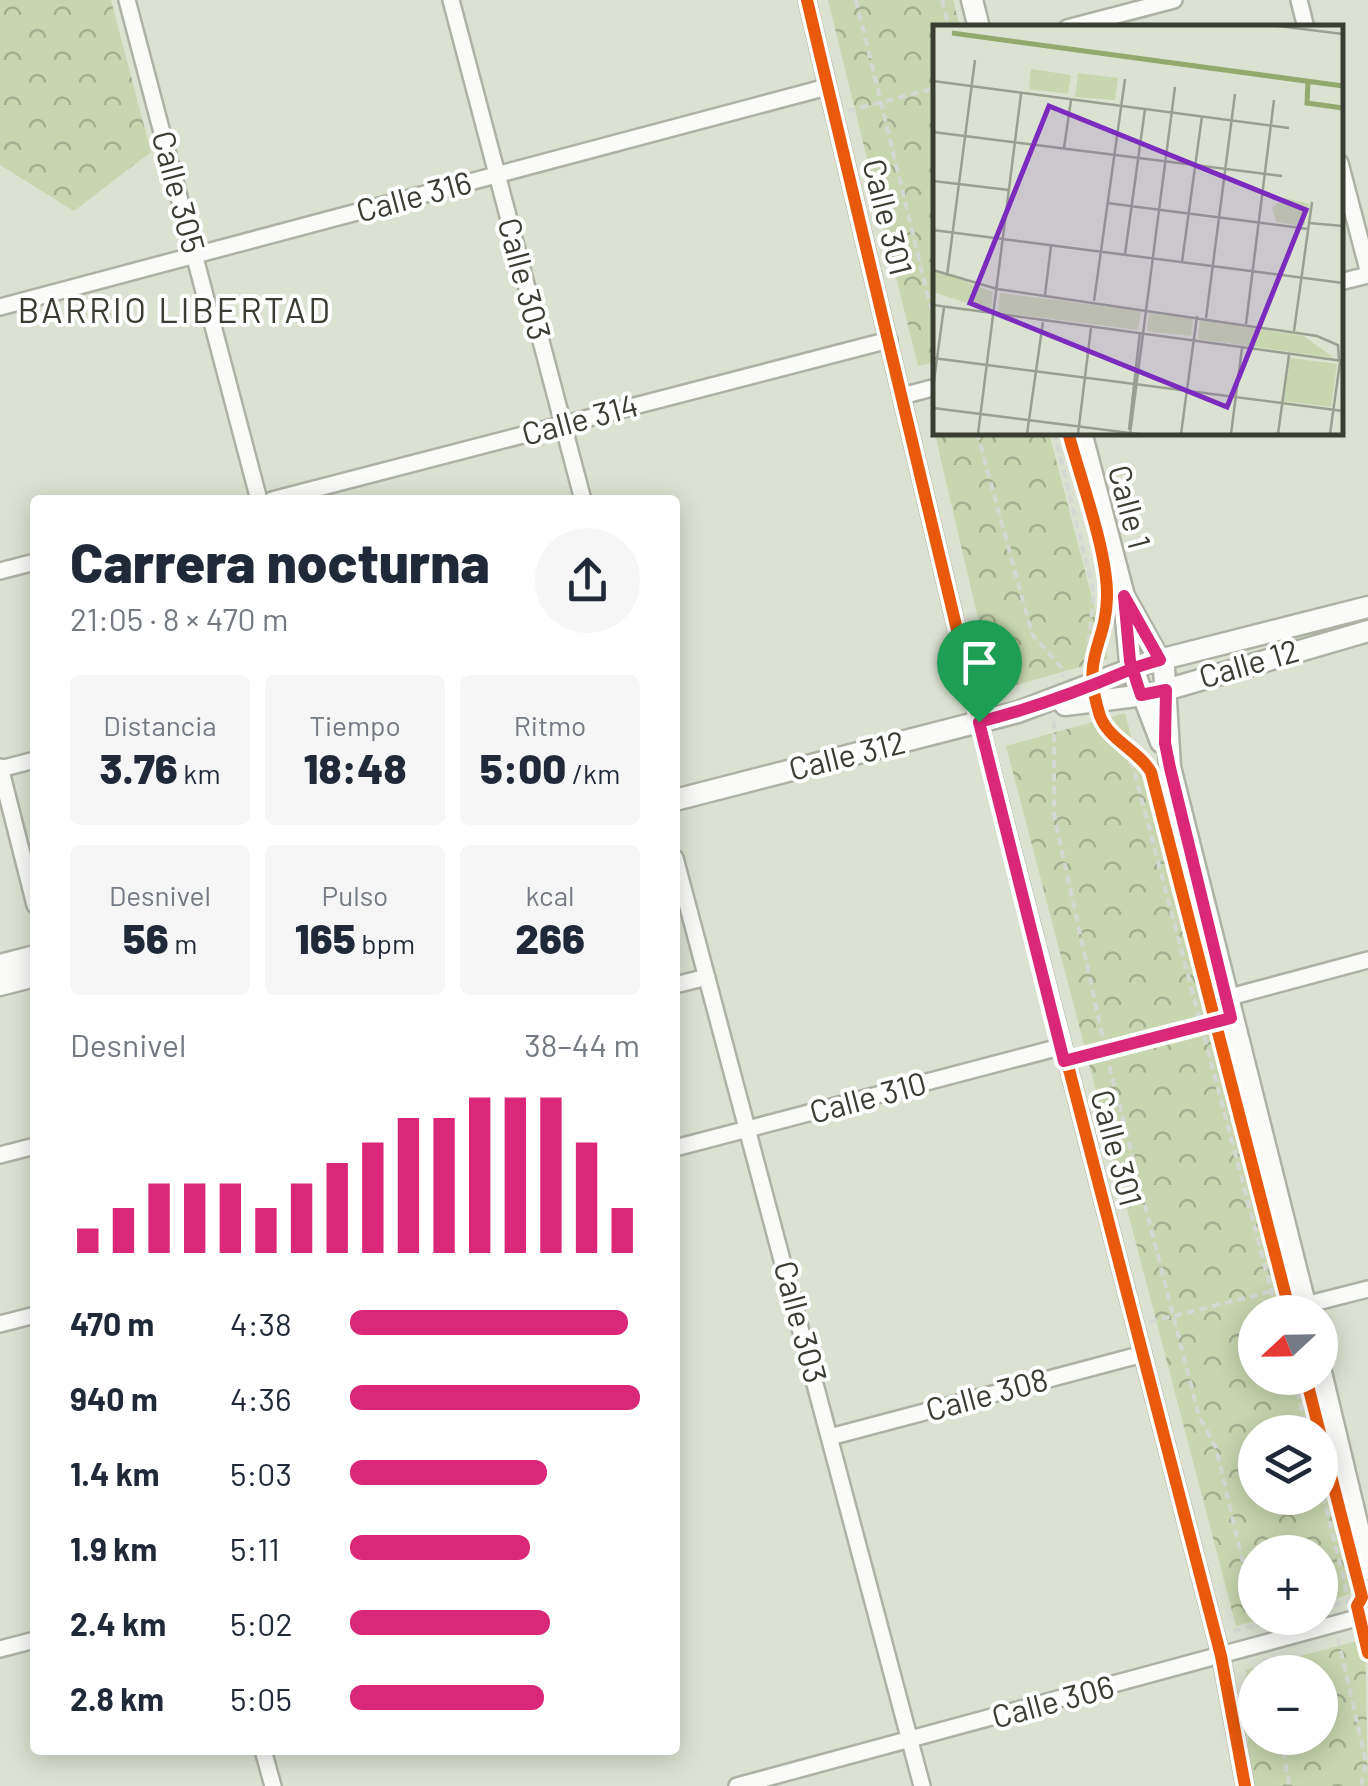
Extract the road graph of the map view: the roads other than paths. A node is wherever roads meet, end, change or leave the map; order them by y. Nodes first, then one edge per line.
1 (126, 0) edge
2 (451, 0) edge
3 (808, 0) edge
4 (972, 0) edge
5 (1174, 0) edge
6 (1299, 0) edge
7 (978, 25) edge
8 (1078, 25) edge
9 (1305, 25) edge
10 (828, 87) junction
11 (1343, 174) edge
12 (496, 175) junction
13 (194, 256) junction
14 (1368, 273) edge
15 (1343, 281) edge
16 (0, 307) edge
17 (889, 340) junction
18 (933, 388) edge
19 (902, 396) junction
20 (564, 424) junction
21 (1082, 435) edge
22 (259, 495) edge
23 (291, 495) edge
24 (582, 495) edge
25 (30, 563) edge
26 (0, 571) edge
27 (1124, 596) junction
28 (1368, 607) edge
29 (1368, 631) edge
30 (1160, 660) junction
31 (1132, 669) junction
32 (1166, 690) junction
33 (1093, 693) junction
34 (1141, 695) junction
35 (1018, 712) joint
36 (979, 722) junction
37 (30, 761) edge
38 (0, 768) edge
39 (1170, 768) junction
40 (680, 799) edge
41 (680, 876) edge
42 (30, 885) edge
43 (30, 957) edge
44 (1368, 960) edge
45 (0, 966) edge
46 (30, 977) edge
47 (708, 977) junction
48 (680, 984) edge
49 (0, 986) edge
50 (1226, 998) junction
51 (1062, 1054) junction
52 (750, 1129) junction
53 (30, 1147) edge
54 (680, 1147) edge
55 (0, 1155) edge
56 (1368, 1289) edge
57 (1297, 1295) edge
58 (1338, 1298) edge
59 (30, 1316) edge
60 (0, 1324) edge
61 (1144, 1354) junction
62 (1326, 1395) edge
63 (830, 1437) junction
64 (1368, 1569) edge
65 (1364, 1617) edge
66 (30, 1641) edge
67 (0, 1649) edge
68 (1221, 1656) junction
69 (910, 1740) junction
70 (264, 1755) edge
71 (273, 1786) edge
72 (737, 1786) edge
73 (922, 1786) edge
74 (1245, 1786) edge

1 - 13 street, Calle 305
2 - 12 street, Calle 303
3 - 10 street, Calle 301
4 - 7 street
5 - 8 street
6 - 9 street
10 - 12 street, Calle 316
10 - 17 street, Calle 301
11 - 14 street
12 - 13 street, Calle 316
12 - 20 street, Calle 303
13 - 16 street, Calle 316
13 - 22 street, Calle 305
14 - 15 street
17 - 19 street, Calle 301
17 - 20 street, Calle 314
18 - 19 street
19 - 36 street, Calle 301
20 - 23 street, Calle 314
20 - 24 street, Calle 303
21 - 27 street, Calle 1
25 - 26 street
27 - 30 street, Calle 1
27 - 31 street, Calle 1
28 - 30 street, Calle 12
29 - 32 street, Calle 12
30 - 31 street, Calle 12
30 - 32 street, Calle 1
31 - 33 street, Calle 12
31 - 34 street, Calle 1
32 - 34 street, Calle 12
32 - 39 street, Calle 1
33 - 34 street, Calle 12
33 - 35 street, Calle 12
34 - 39 street, Calle 1
35 - 36 street, Calle 312
36 - 40 street, Calle 312
36 - 51 street, Calle 301
37 - 38 street
38 - 42 street
39 - 50 street, Calle 1
41 - 47 street, Calle 303
43 - 45 street
44 - 50 street
46 - 49 street
47 - 48 street
47 - 52 street, Calle 303
50 - 57 street, Calle 1
51 - 52 street, Calle 310
51 - 61 street, Calle 301
52 - 54 street, Calle 310
52 - 63 street, Calle 303
53 - 55 street
56 - 58 street
59 - 60 street
61 - 63 street, Calle 308
61 - 68 street, Calle 301
62 - 64 street
63 - 69 street, Calle 303
65 - 68 street, Calle 306
66 - 67 street
68 - 69 street, Calle 306
68 - 74 street, Calle 301
69 - 72 street, Calle 306
69 - 73 street, Calle 303
70 - 71 street

